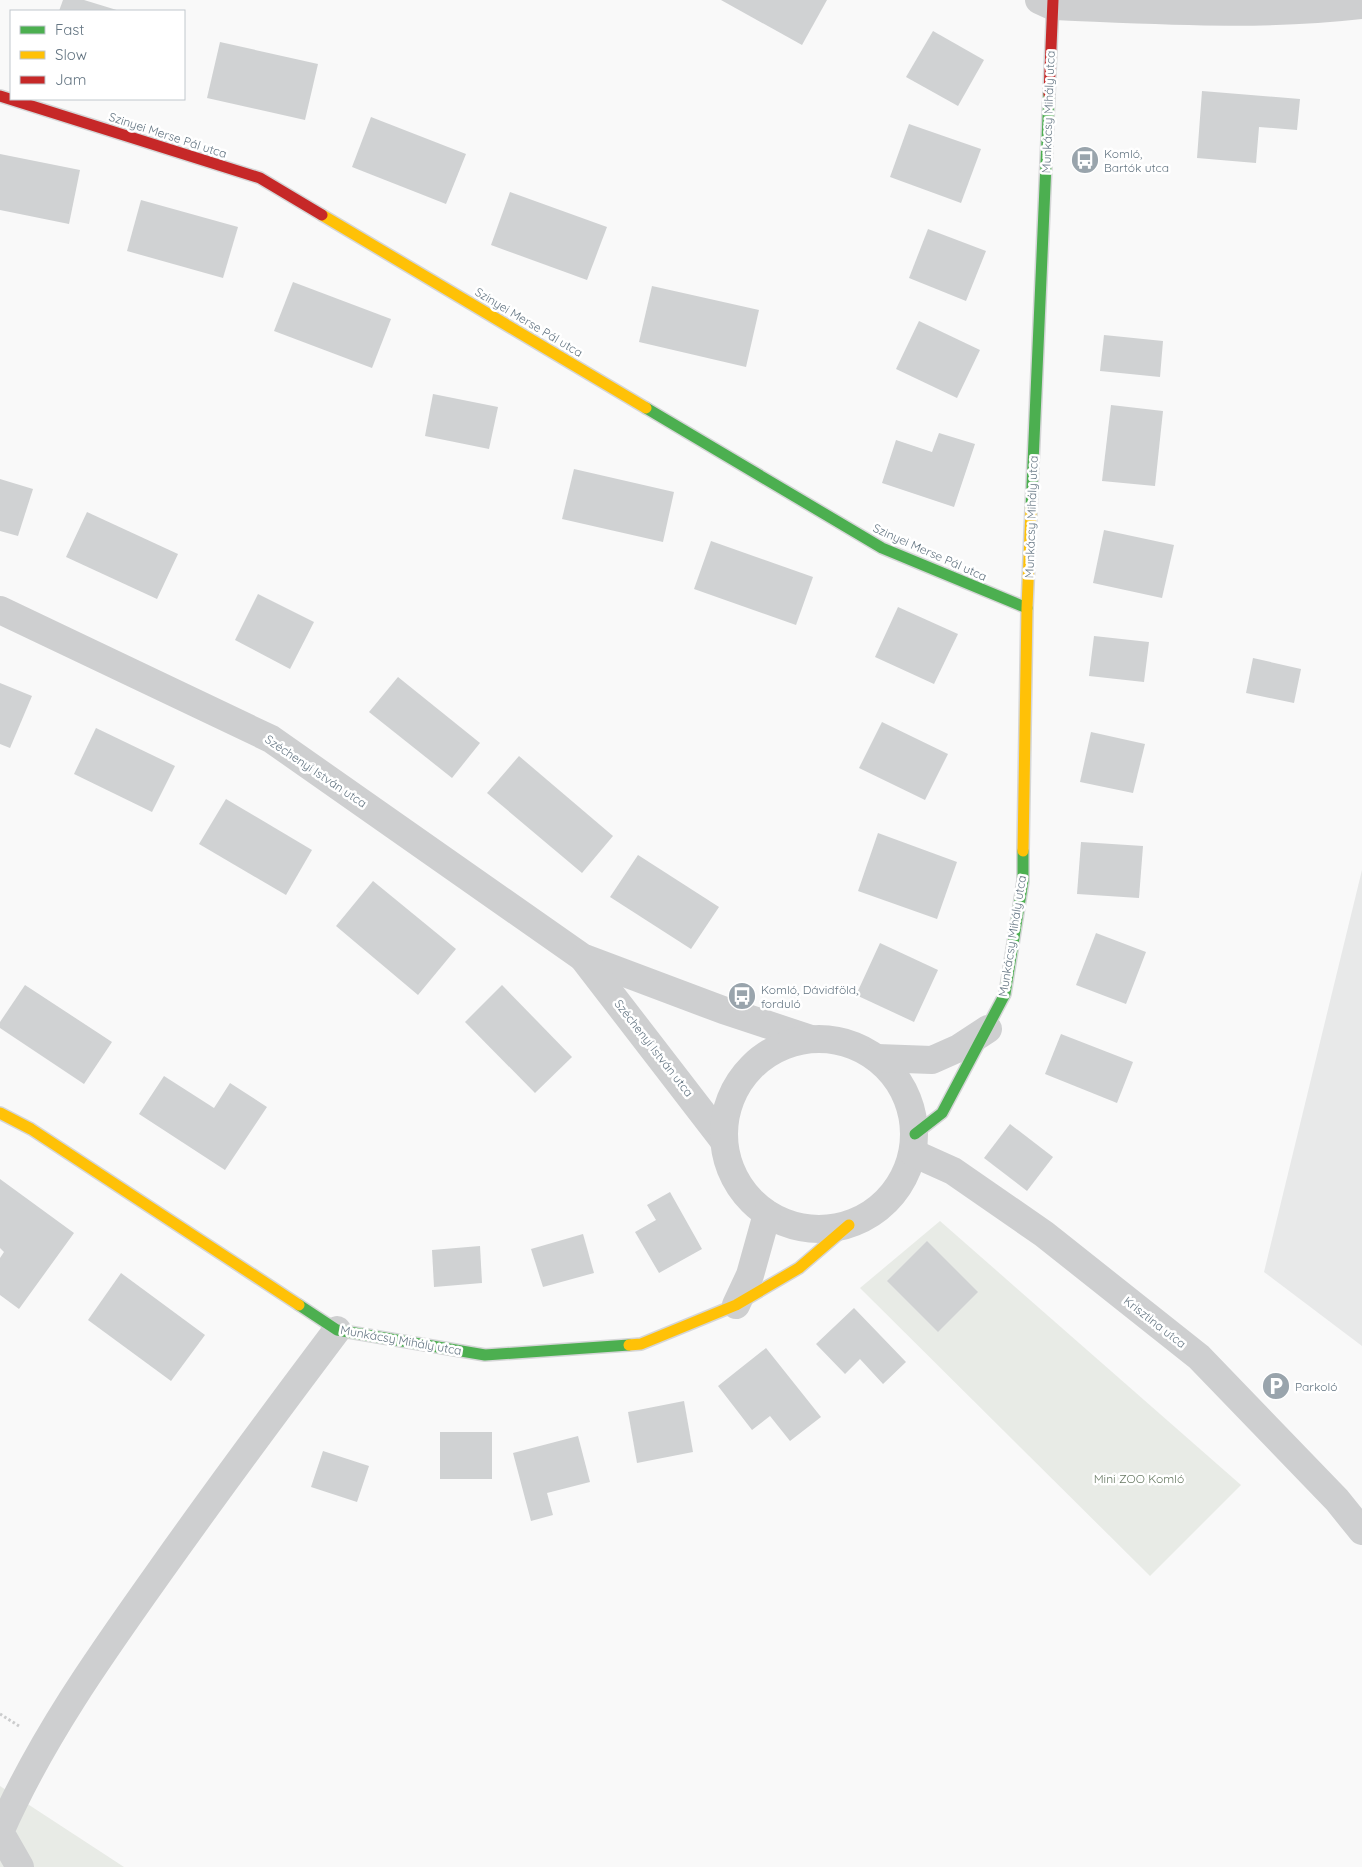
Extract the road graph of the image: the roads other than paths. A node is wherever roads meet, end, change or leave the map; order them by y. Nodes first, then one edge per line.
1 (1048, 2) edge
2 (1362, 5) edge
3 (13, 100) edge
4 (1028, 608) junction
5 (0, 610) edge
6 (582, 957) junction
7 (988, 1029) junction
8 (811, 1039) junction
9 (878, 1058) junction
10 (0, 1113) edge
11 (724, 1141) junction
12 (914, 1143) junction
13 (766, 1214) junction
14 (849, 1225) junction
15 (736, 1305) junction
16 (337, 1330) junction
17 (1362, 1531) edge
18 (20, 1867) edge

1 - 2 street
1 - 4 street, Munkácsy Mihály utca
3 - 4 street, Szinyei Merse Pál utca
4 - 7 street, Munkácsy Mihály utca
5 - 6 street, Széchenyi István utca
6 - 8 street, Széchenyi István utca
6 - 11 street, Széchenyi István utca
7 - 9 street
7 - 12 street, Munkácsy Mihály utca
8 - 9 street
8 - 11 street
9 - 12 street
10 - 16 street, Munkácsy Mihály utca
11 - 13 street
12 - 14 street
12 - 17 street, Krisztina utca
13 - 14 street
13 - 15 street
14 - 15 street, Munkácsy Mihály utca
15 - 16 street, Munkácsy Mihály utca
16 - 18 street

